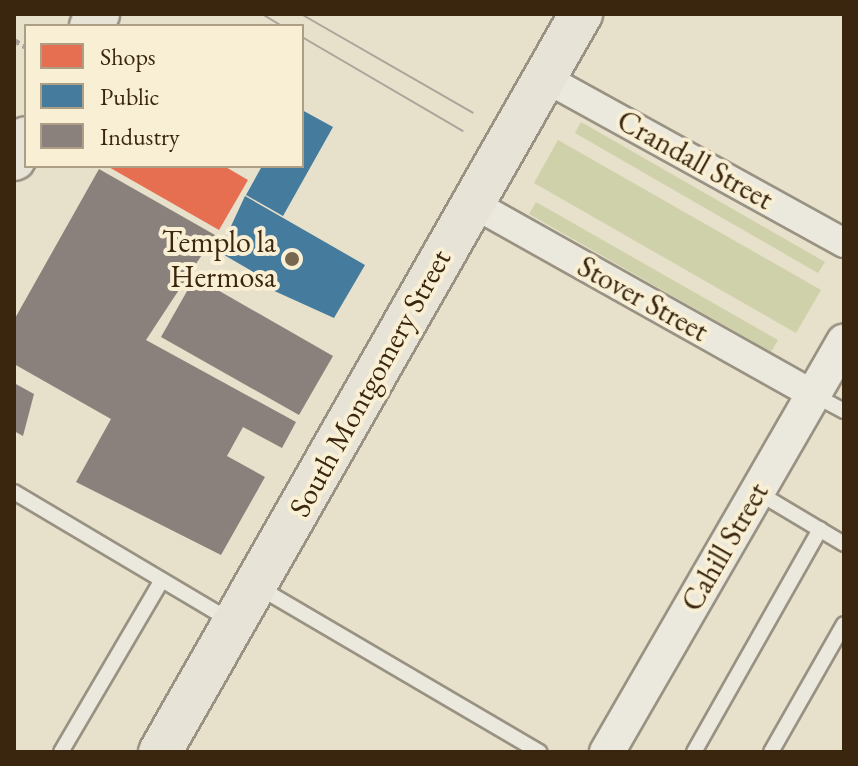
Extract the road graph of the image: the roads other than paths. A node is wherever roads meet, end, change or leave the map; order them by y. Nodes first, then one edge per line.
1 (581, 14) edge
2 (545, 78) junction
3 (24, 142) edge
4 (14, 159) edge
5 (472, 203) junction
6 (844, 243) edge
7 (844, 341) edge
8 (814, 395) junction
9 (844, 411) edge
10 (14, 492) edge
11 (757, 492) junction
12 (820, 529) junction
13 (844, 544) edge
14 (162, 580) junction
15 (256, 585) junction
16 (235, 623) junction
17 (844, 624) edge
18 (61, 752) edge
19 (160, 752) edge
20 (539, 752) edge
21 (607, 752) edge
22 (694, 752) edge
23 (771, 752) edge

1 - 2 main road, South Montgomery Street
2 - 5 main road, South Montgomery Street
2 - 6 street, Crandall Street
3 - 4 main road
5 - 8 street, Stover Street
5 - 15 main road, South Montgomery Street
7 - 8 street, Cahill Street
8 - 9 lane
8 - 11 street, Cahill Street
10 - 14 lane
11 - 12 lane
11 - 21 street, Cahill Street
12 - 13 lane
12 - 22 lane
14 - 16 lane
14 - 18 lane
15 - 16 main road, South Montgomery Street
15 - 20 lane
16 - 19 main road, South Montgomery Street
17 - 23 lane

